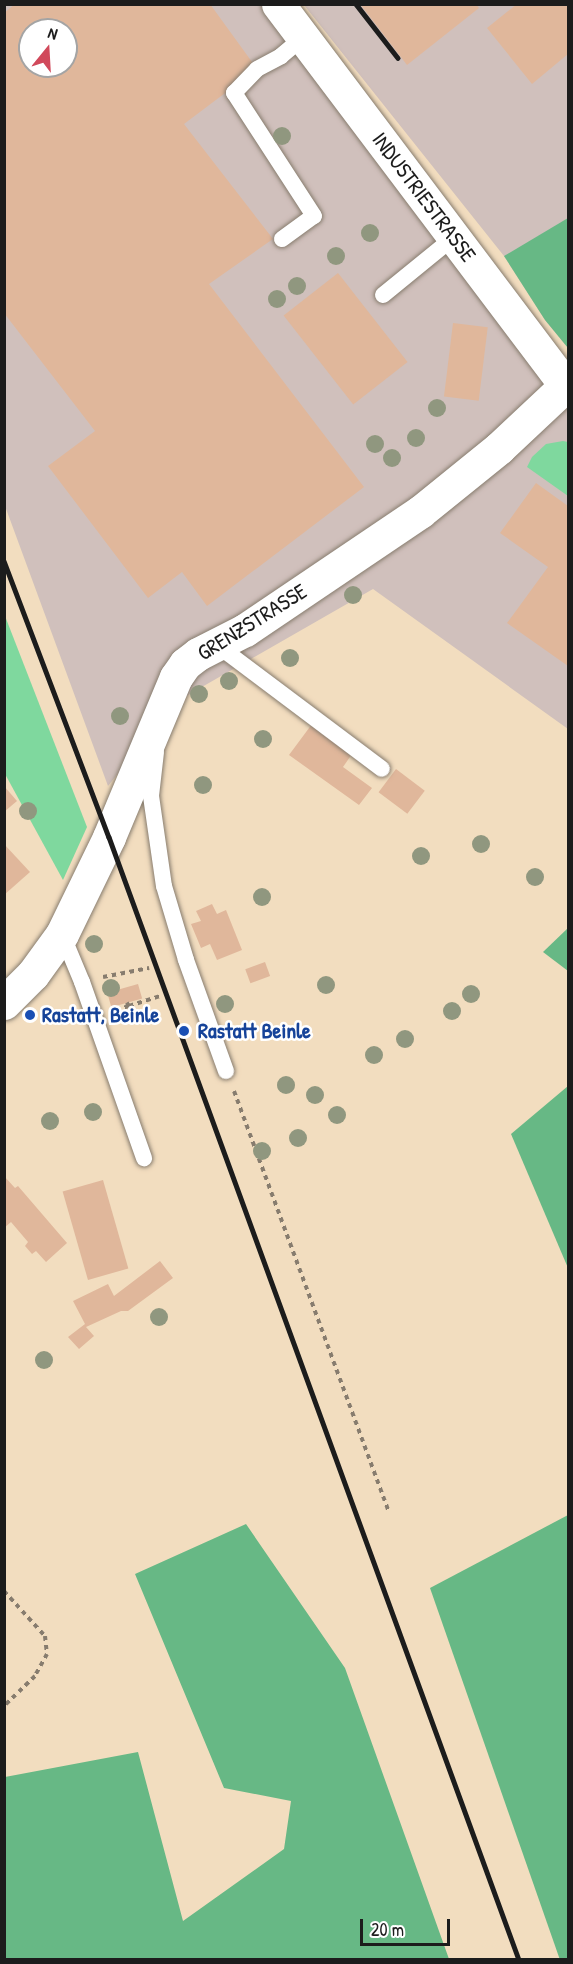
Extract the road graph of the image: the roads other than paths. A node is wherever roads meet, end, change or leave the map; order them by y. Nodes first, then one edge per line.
1 (278, 4) edge
2 (304, 37) junction
3 (454, 237) junction
4 (282, 239) dead end
5 (383, 295) dead end
6 (567, 388) edge
7 (217, 645) junction
8 (161, 718) junction
9 (381, 769) dead end
10 (62, 934) junction
11 (4, 1003) edge
12 (226, 1071) road end
13 (144, 1158) dead end

1 - 2 street, INDUSTRIESTRASSE
2 - 3 street, INDUSTRIESTRASSE
2 - 4 lane
3 - 5 lane
3 - 6 street, INDUSTRIESTRASSE
6 - 7 street, GRENZSTRASSE
7 - 8 street, GRENZSTRASSE
7 - 9 lane
8 - 10 street, GRENZSTRASSE
8 - 12 lane
10 - 11 street, GRENZSTRASSE
10 - 13 lane

